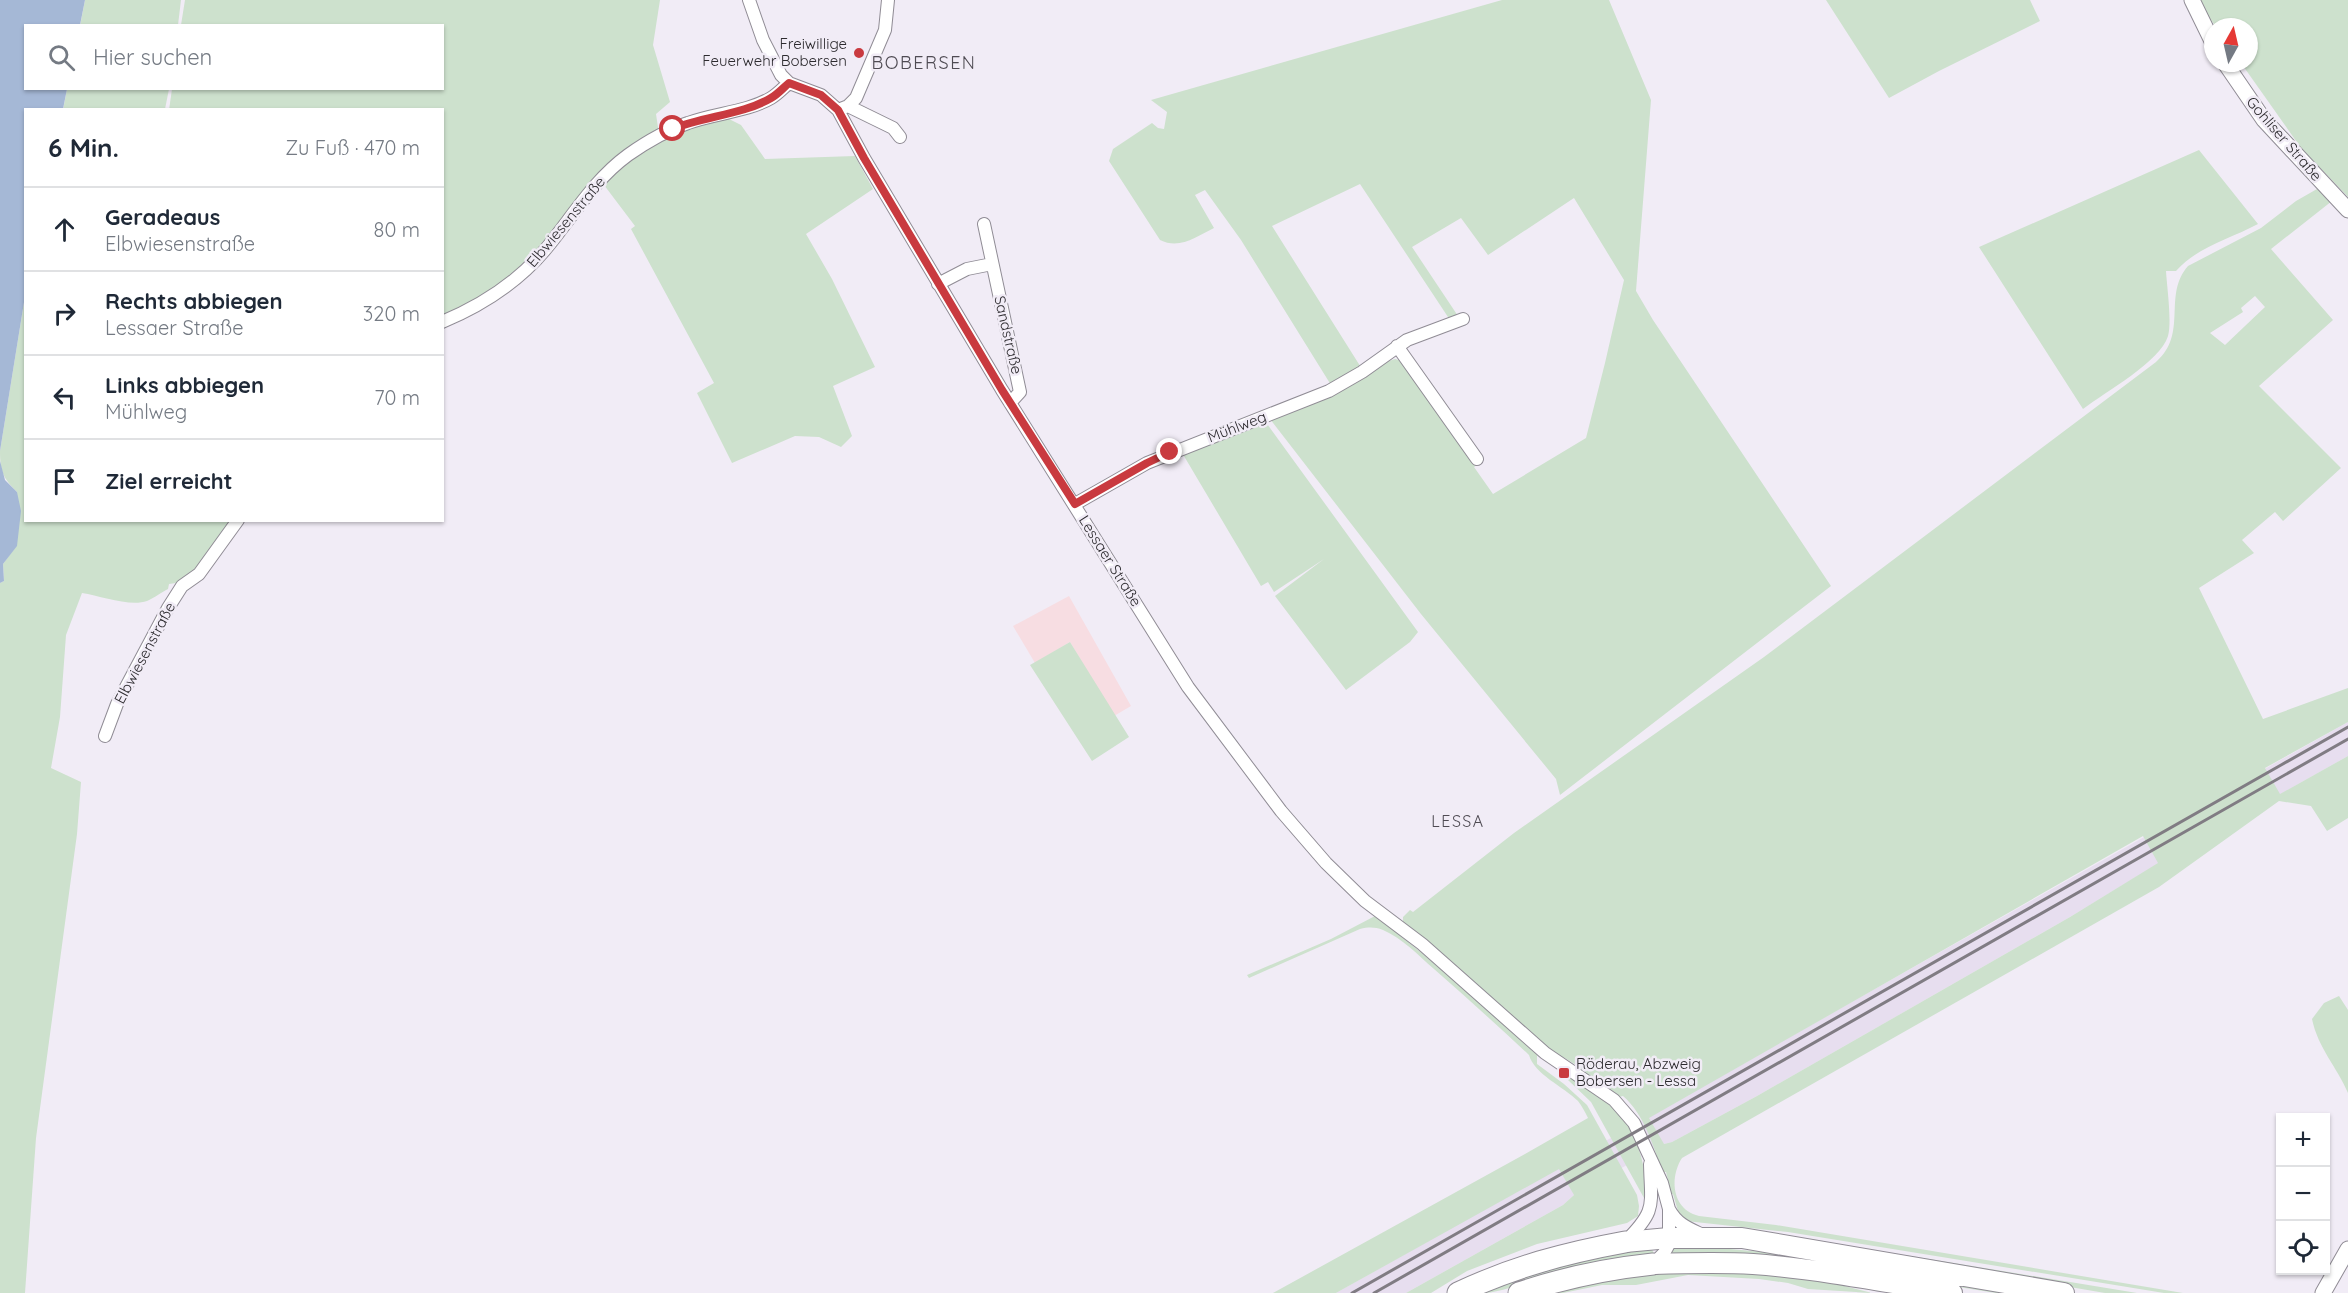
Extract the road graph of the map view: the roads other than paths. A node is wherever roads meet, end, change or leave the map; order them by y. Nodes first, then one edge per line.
1 (749, 0) edge
2 (888, 0) edge
3 (2192, 0) edge
4 (2204, 25) edge
5 (2231, 72) edge
6 (789, 83) junction
7 (843, 108) junction
8 (900, 137) dead end
9 (2348, 210) edge
10 (984, 224) dead end
11 (992, 264) junction
12 (938, 284) junction
13 (1463, 319) dead end
14 (444, 321) edge
15 (1397, 346) junction
16 (1010, 403) junction
17 (1477, 459) dead end
18 (1075, 504) junction
19 (237, 522) edge
20 (105, 736) dead end
21 (1650, 1160) junction
22 (1669, 1209) junction
23 (1707, 1237) junction
24 (1670, 1238) junction
25 (1625, 1242) junction
26 (2348, 1249) edge
27 (1653, 1264) junction
28 (1458, 1293) edge
29 (1519, 1293) edge
30 (1952, 1293) edge
31 (2064, 1293) edge
32 (2323, 1293) edge

1 - 6 street
2 - 7 street
3 - 4 street
5 - 9 street, Gohliser Straße
6 - 7 street, Lessaer Straße
6 - 14 street, Elbwiesenstraße
7 - 8 street
7 - 12 street, Lessaer Straße
10 - 11 street, Sandstraße
11 - 12 street
11 - 16 street, Sandstraße
12 - 16 street, Lessaer Straße
13 - 15 street, Mühlweg
15 - 17 street
15 - 18 street, Mühlweg
16 - 18 street, Lessaer Straße
18 - 21 street, Lessaer Straße
19 - 20 street, Elbwiesenstraße
21 - 22 street, Lessaer Straße
21 - 25 street
22 - 23 street
22 - 24 street, Lessaer Straße
23 - 24 main road
23 - 31 main road
24 - 25 main road
24 - 27 street
25 - 28 highway
26 - 32 street
27 - 29 highway
27 - 30 main road

